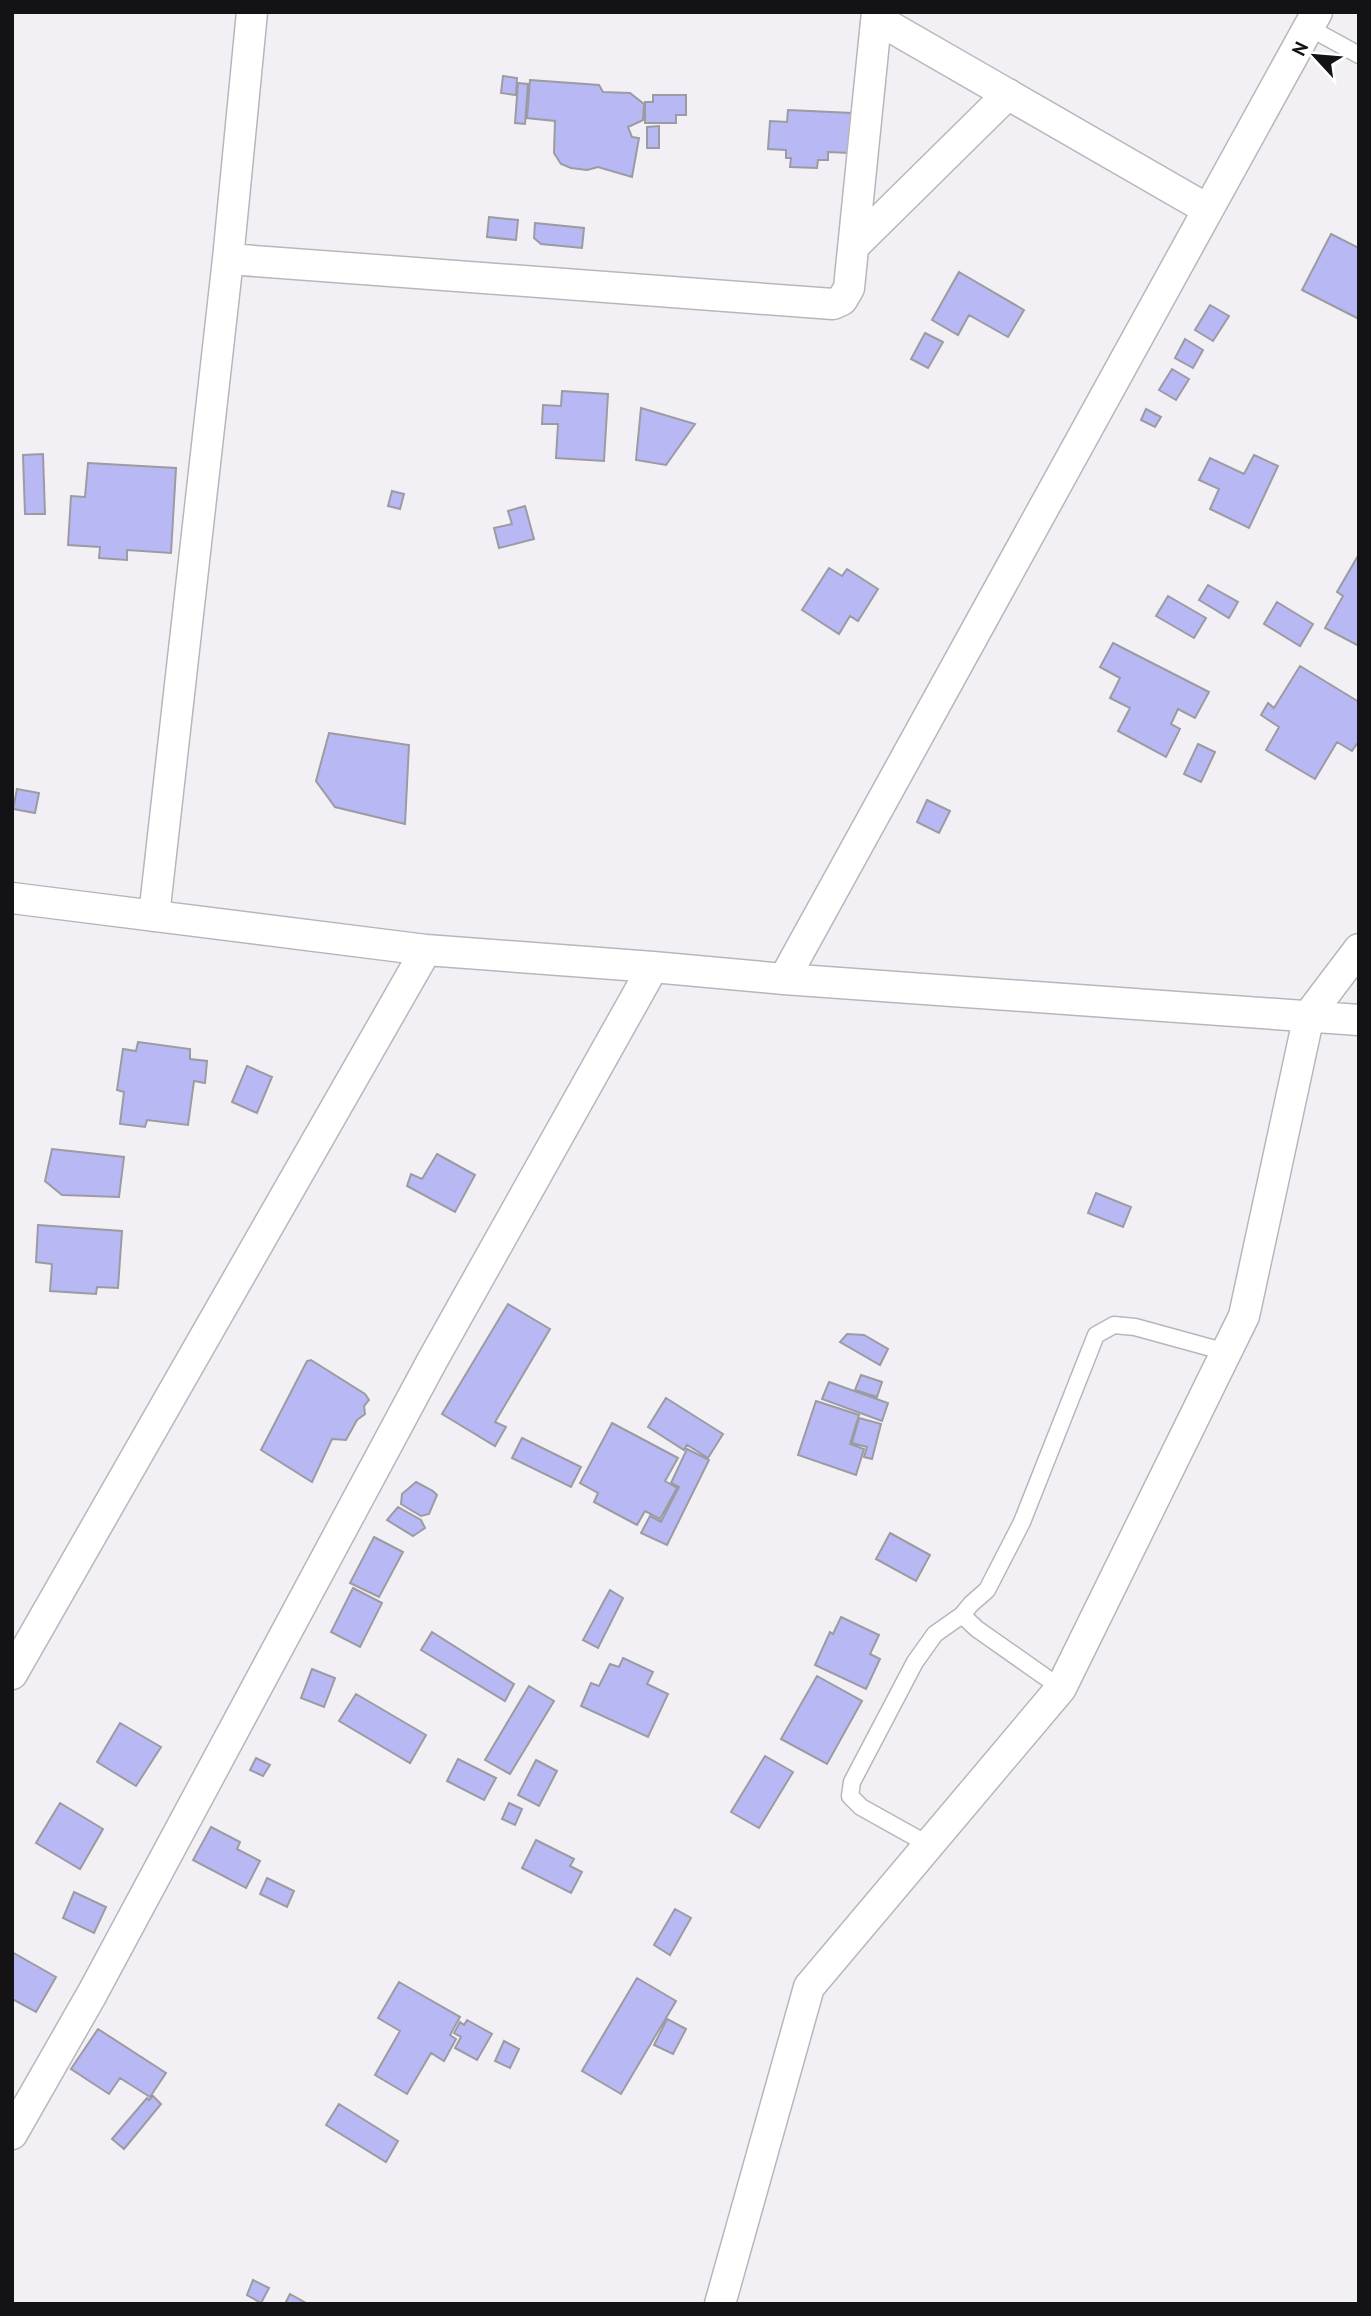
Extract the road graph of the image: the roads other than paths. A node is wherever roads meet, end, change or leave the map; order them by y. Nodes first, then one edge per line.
1 (252, 12) edge
2 (877, 16) edge
3 (1312, 20) edge
4 (1359, 55) edge
5 (1008, 94) junction
6 (1207, 209) junction
7 (854, 246) junction
8 (228, 259) junction
9 (13, 902) edge
10 (154, 916) junction
11 (1359, 949) edge
12 (426, 950) junction
13 (653, 967) junction
14 (783, 979) junction
15 (1309, 1015) junction
16 (1359, 1020) edge
17 (1226, 1352) junction
18 (962, 1615) junction
19 (12, 1674) edge
20 (1061, 1688) junction
21 (929, 1844) junction
22 (12, 2134) edge
23 (720, 2304) edge

1 - 8 street
2 - 5 street
2 - 7 street
3 - 4 lane
3 - 6 street
5 - 6 street
5 - 7 street
6 - 14 street
7 - 8 street
8 - 10 street
9 - 10 street
10 - 12 street
11 - 15 street
12 - 13 street
12 - 19 street
13 - 14 street
13 - 22 street
14 - 15 street
15 - 16 street
15 - 17 street
17 - 18 lane
17 - 20 street
18 - 20 lane
18 - 21 lane
20 - 21 street
21 - 23 street

